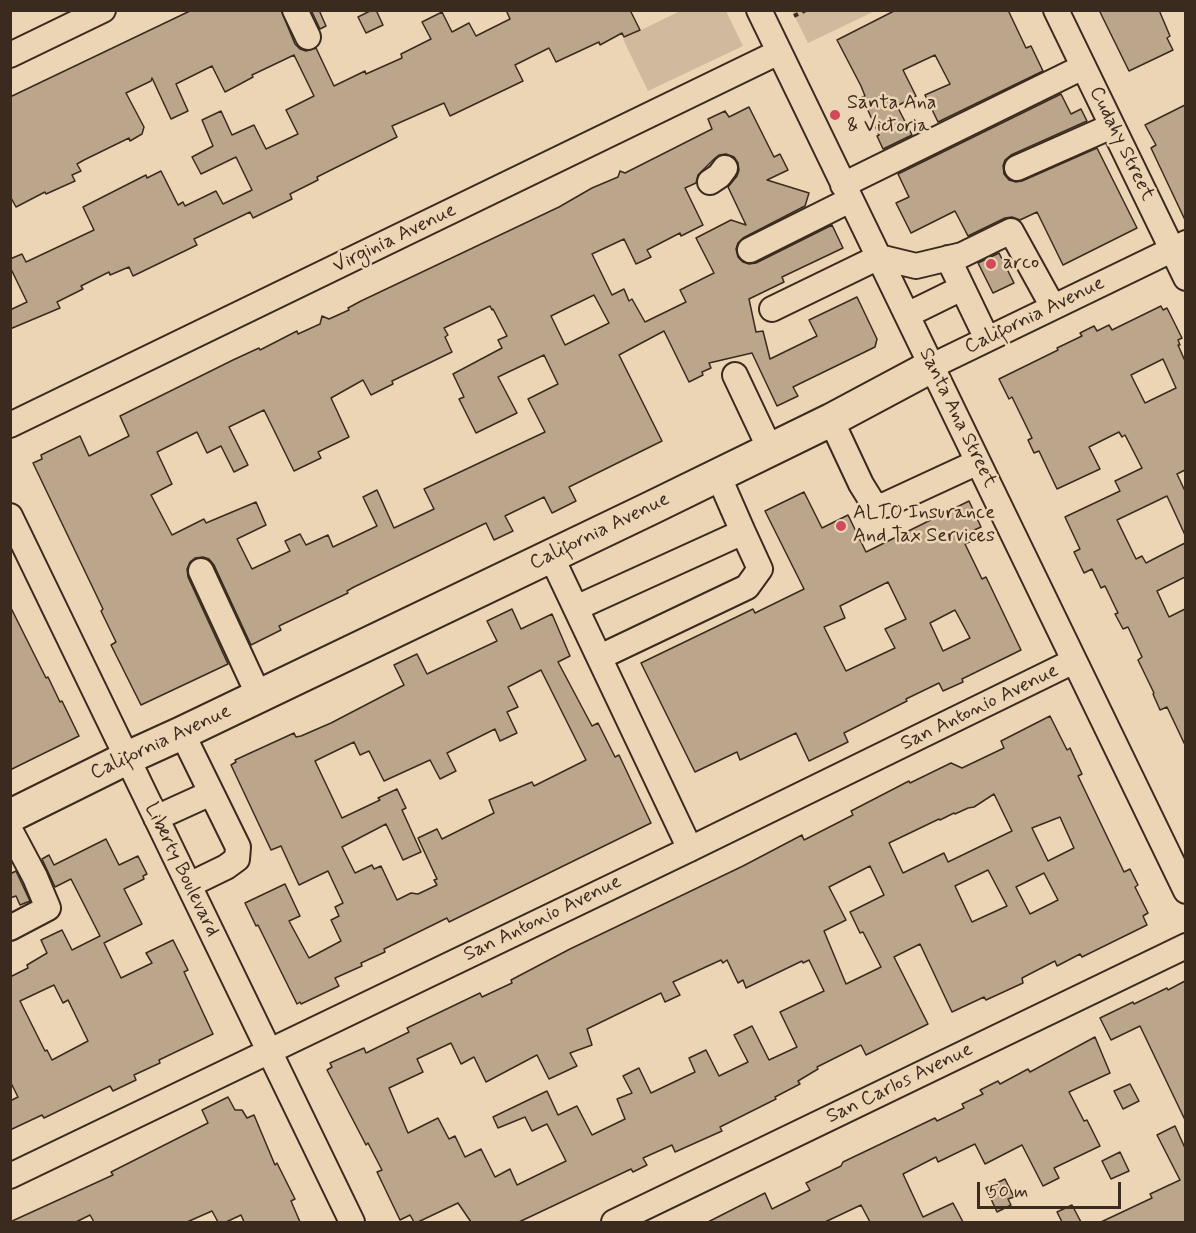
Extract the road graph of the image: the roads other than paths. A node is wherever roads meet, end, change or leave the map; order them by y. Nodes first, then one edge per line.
1 (103, 10) edge
2 (295, 10) edge
3 (759, 10) edge
4 (1056, 10) edge
5 (308, 37) dead end
6 (779, 52) junction
7 (10, 55) edge
8 (1083, 67) junction
9 (1112, 126) junction
10 (1017, 168) dead end
11 (847, 193) junction
12 (1178, 246) edge
13 (750, 250) dead end
14 (879, 257) junction
15 (948, 258) junction
16 (1185, 278) edge
17 (962, 288) junction
18 (1053, 307) junction
19 (772, 309) dead end
20 (907, 315) junction
21 (987, 339) junction
22 (932, 366) junction
23 (735, 375) dead end
24 (831, 420) junction
25 (10, 425) edge
26 (770, 449) junction
27 (978, 462) junction
28 (718, 475) junction
29 (10, 516) edge
30 (743, 532) junction
31 (551, 556) junction
32 (201, 571) dead end
33 (576, 608) junction
34 (600, 657) junction
35 (1074, 661) junction
36 (259, 696) junction
37 (182, 734) junction
38 (127, 758) junction
39 (211, 793) junction
40 (10, 816) edge
41 (156, 818) junction
42 (10, 830) edge
43 (690, 849) junction
44 (189, 885) junction
45 (1185, 891) edge
46 (10, 928) edge
47 (1185, 946) edge
48 (268, 1051) junction
49 (10, 1176) edge
50 (352, 1222) edge
51 (614, 1222) edge

1 - 7 street
2 - 5 street
3 - 6 street, Santa Ana Street
4 - 8 street, Cudahy Street
6 - 11 street, Santa Ana Street
6 - 25 street, Virginia Avenue
8 - 9 street, Cudahy Street
8 - 11 street
9 - 10 street
9 - 12 street, Cudahy Street
11 - 13 street
11 - 14 street, Santa Ana Street
12 - 16 street, Cudahy Street
12 - 18 street, California Avenue
14 - 15 street
14 - 19 street
14 - 20 street, Santa Ana Street
15 - 17 street
15 - 18 street
17 - 20 street
17 - 21 street
18 - 21 street, California Avenue
20 - 22 street, Santa Ana Street
21 - 22 street, California Avenue
22 - 24 main road, California Avenue
22 - 27 street, Santa Ana Street
23 - 26 street
24 - 26 main road, California Avenue
24 - 27 street
26 - 28 main road, California Avenue
27 - 35 street, Santa Ana Street
28 - 30 street
28 - 31 main road, California Avenue
29 - 38 street, Liberty Boulevard
30 - 33 street
30 - 34 street
31 - 33 street
31 - 36 main road, California Avenue
32 - 36 street
33 - 34 street
34 - 43 street
35 - 43 street, San Antonio Avenue
35 - 45 street, Santa Ana Street
36 - 37 main road, California Avenue
37 - 38 main road, California Avenue
37 - 39 street
38 - 40 main road, California Avenue
38 - 41 street, Liberty Boulevard
39 - 41 street
39 - 44 street
41 - 44 street, Liberty Boulevard
42 - 46 street
43 - 48 street, San Antonio Avenue
44 - 48 street, Liberty Boulevard
47 - 51 street, San Carlos Avenue
48 - 49 street, San Antonio Avenue
48 - 50 street, Liberty Boulevard

